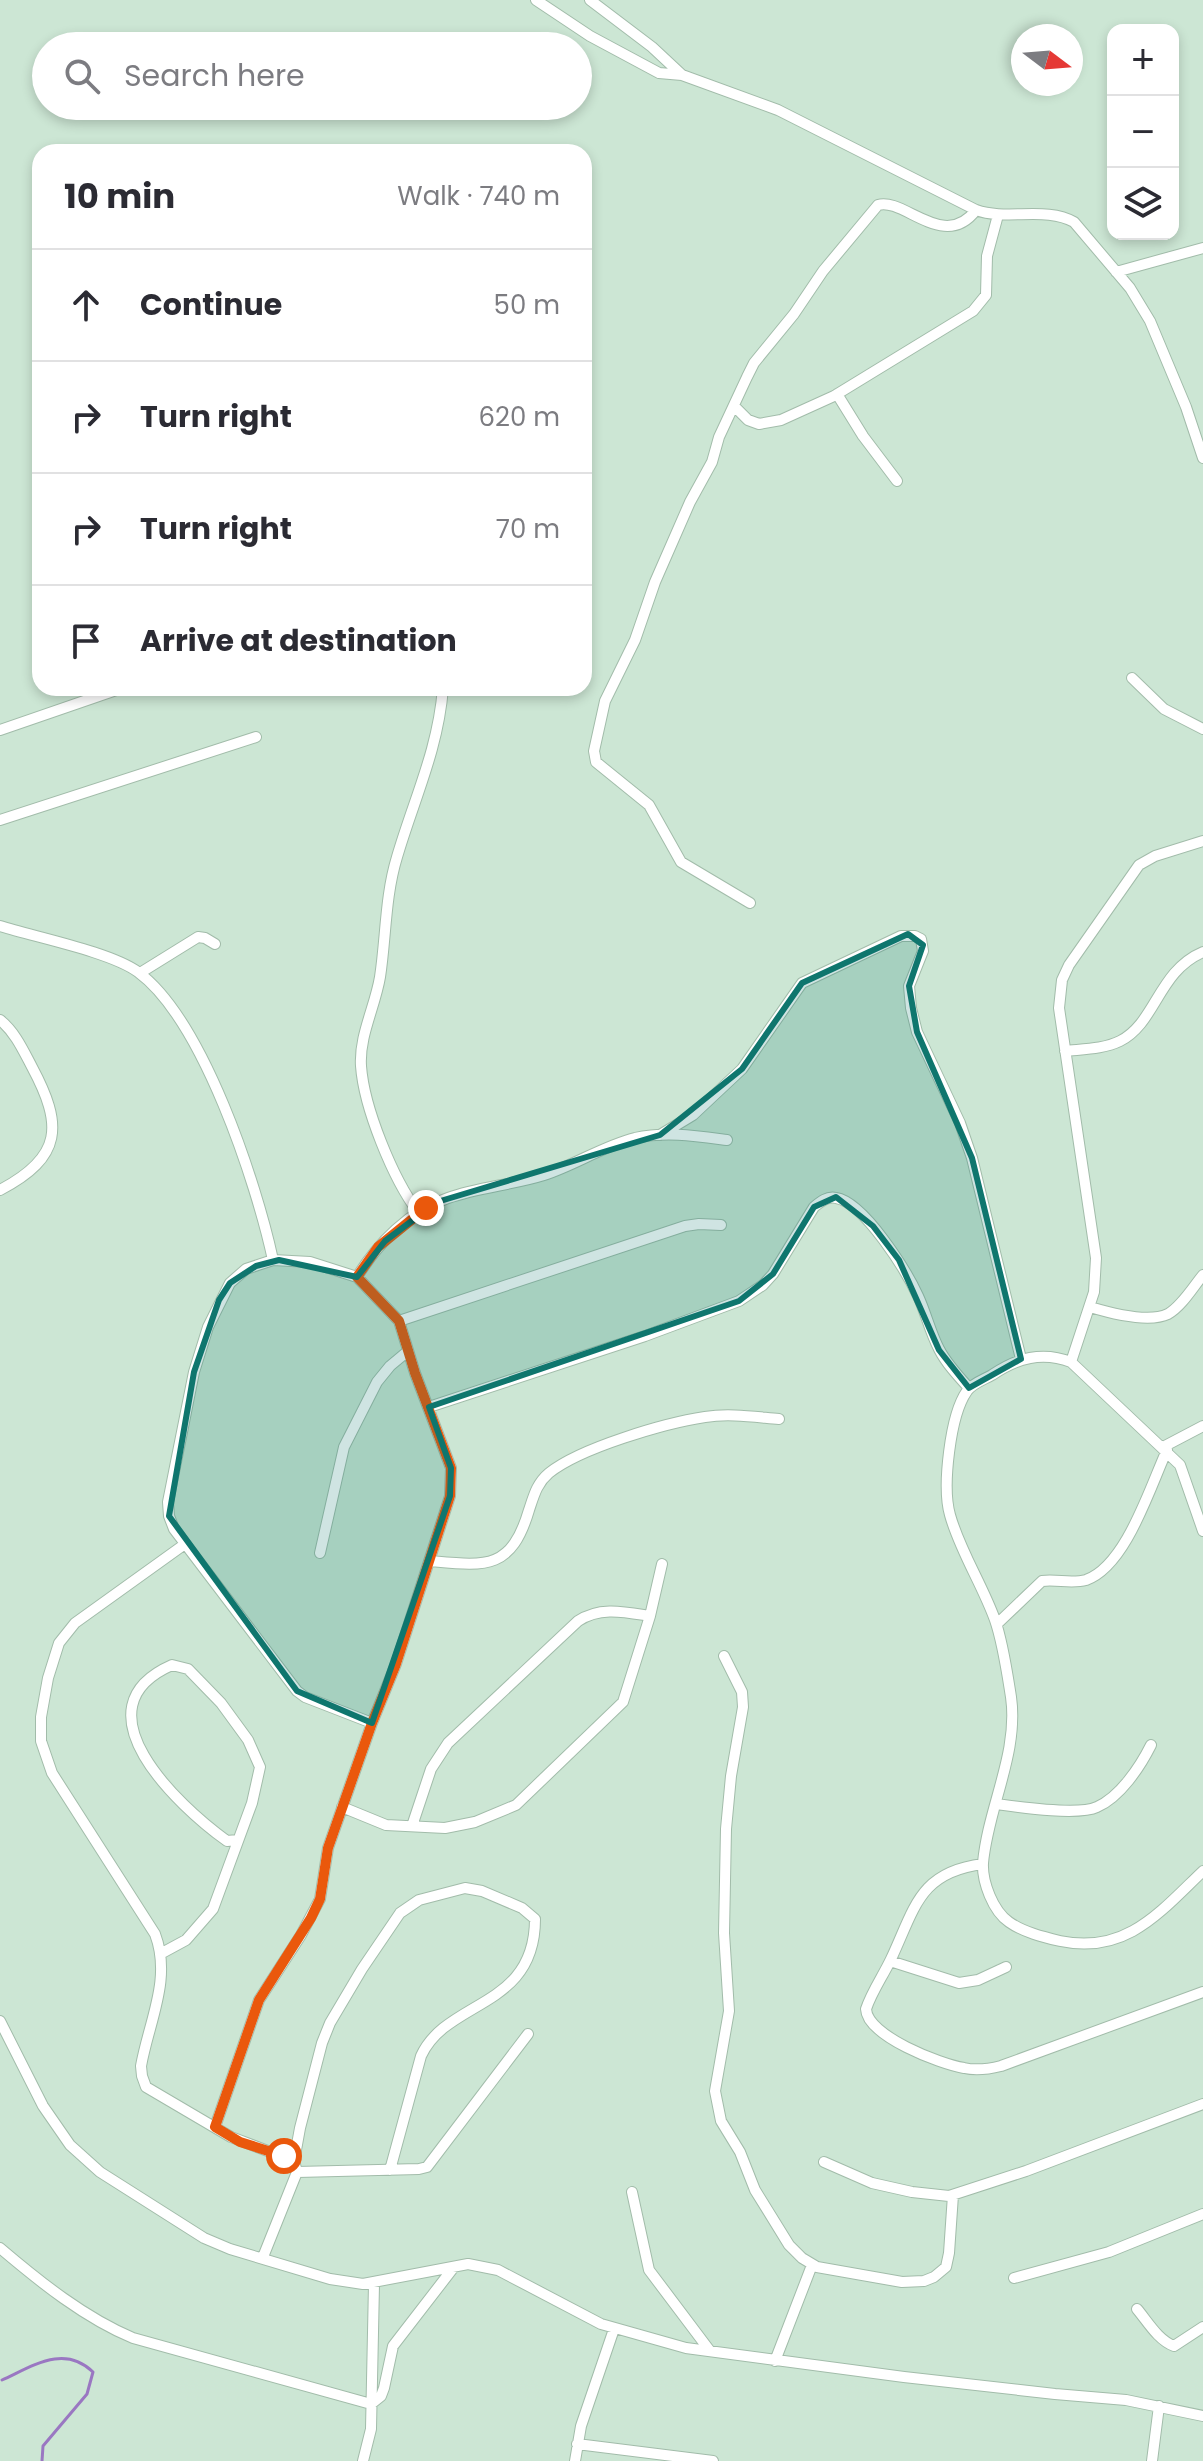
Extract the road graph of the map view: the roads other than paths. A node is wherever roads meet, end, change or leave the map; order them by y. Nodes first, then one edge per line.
1 (536, 0) edge
2 (590, 0) edge
3 (584, 32) edge
4 (592, 37) edge
5 (682, 75) junction
6 (976, 210) junction
7 (998, 215) junction
8 (1203, 248) edge
9 (1116, 272) junction
10 (837, 394) junction
11 (735, 407) junction
12 (1203, 458) edge
13 (897, 481) dead end
14 (1132, 678) dead end
15 (94, 696) edge
16 (442, 696) edge
17 (1203, 729) edge
18 (0, 730) edge
19 (256, 737) dead end
20 (0, 820) edge
21 (1203, 841) edge
22 (750, 903) dead end
23 (0, 926) edge
24 (215, 944) dead end
25 (1203, 952) edge
26 (140, 973) junction
27 (0, 1020) edge
28 (1065, 1051) junction
29 (660, 1135) junction
30 (727, 1140) dead end
31 (0, 1190) edge
32 (418, 1212) junction
33 (721, 1225) dead end
34 (273, 1260) junction
35 (1203, 1275) edge
36 (357, 1277) junction
37 (1090, 1307) junction
38 (399, 1321) junction
39 (408, 1351) junction
40 (1021, 1359) junction
41 (1071, 1362) junction
42 (969, 1388) junction
43 (429, 1407) junction
44 (779, 1419) dead end
45 (1203, 1426) edge
46 (1165, 1449) junction
47 (1203, 1531) edge
48 (185, 1544) junction
49 (320, 1553) dead end
50 (429, 1561) junction
51 (662, 1564) dead end
52 (650, 1616) junction
53 (997, 1624) junction
54 (724, 1656) dead end
55 (372, 1723) junction
56 (1151, 1745) dead end
57 (996, 1804) junction
58 (342, 1807) junction
59 (412, 1826) junction
60 (238, 1840) junction
61 (983, 1864) junction
62 (1203, 1871) edge
63 (162, 1953) junction
64 (890, 1961) junction
65 (1006, 1967) dead end
66 (1203, 1992) edge
67 (0, 2021) edge
68 (528, 2034) dead end
69 (1203, 2104) edge
70 (215, 2127) junction
71 (824, 2162) dead end
72 (295, 2166) junction
73 (390, 2170) junction
74 (632, 2192) dead end
75 (953, 2195) junction
76 (1203, 2214) edge
77 (0, 2248) edge
78 (263, 2257) junction
79 (812, 2265) junction
80 (454, 2267) junction
81 (1014, 2278) dead end
82 (374, 2284) junction
83 (1137, 2309) dead end
84 (1203, 2327) edge
85 (614, 2329) junction
86 (710, 2351) junction
87 (775, 2361) junction
88 (371, 2404) junction
89 (1159, 2406) junction
90 (1203, 2416) edge
91 (577, 2444) junction
92 (363, 2461) edge
93 (575, 2461) edge
94 (713, 2461) edge
95 (1152, 2461) edge

1 - 3 street
2 - 5 street
4 - 5 street
5 - 6 street
6 - 7 street
6 - 11 street
7 - 9 street
7 - 10 street
8 - 9 street
9 - 12 street
10 - 11 street
10 - 13 street
11 - 22 street
14 - 17 street
15 - 18 street
16 - 32 street
19 - 20 street
21 - 28 street
23 - 26 street
24 - 26 street
25 - 28 street
26 - 34 street
27 - 31 street
28 - 37 street
29 - 30 street
29 - 32 street
29 - 40 street
32 - 36 street
33 - 38 street
34 - 36 street
34 - 48 street
35 - 37 street
36 - 38 street
37 - 41 street
38 - 39 street
39 - 43 street
39 - 49 street
40 - 41 street
40 - 42 street
41 - 46 street
42 - 43 street
42 - 53 street
43 - 50 street
44 - 50 street
45 - 46 street
46 - 47 street
46 - 53 street
48 - 55 street
48 - 63 street
50 - 55 street
51 - 52 street
52 - 59 street
52 - 59 street
53 - 57 street
54 - 79 street
55 - 58 street
56 - 57 street
57 - 61 street
58 - 59 street
58 - 70 street
60 - 60 street
60 - 63 street
61 - 62 street
61 - 64 street
63 - 70 street
64 - 65 street
64 - 66 street
67 - 78 street
68 - 73 street
69 - 75 street
70 - 72 street
71 - 75 street
72 - 73 street
72 - 73 street
72 - 78 street
74 - 86 street
75 - 79 street
76 - 81 street
77 - 88 street
78 - 82 street
79 - 87 street
80 - 82 street
80 - 85 street
80 - 88 street
82 - 88 street
83 - 84 street
85 - 86 street
85 - 91 street
86 - 87 street
87 - 89 street
88 - 92 street
89 - 90 street
89 - 95 street
91 - 93 street
91 - 94 street

